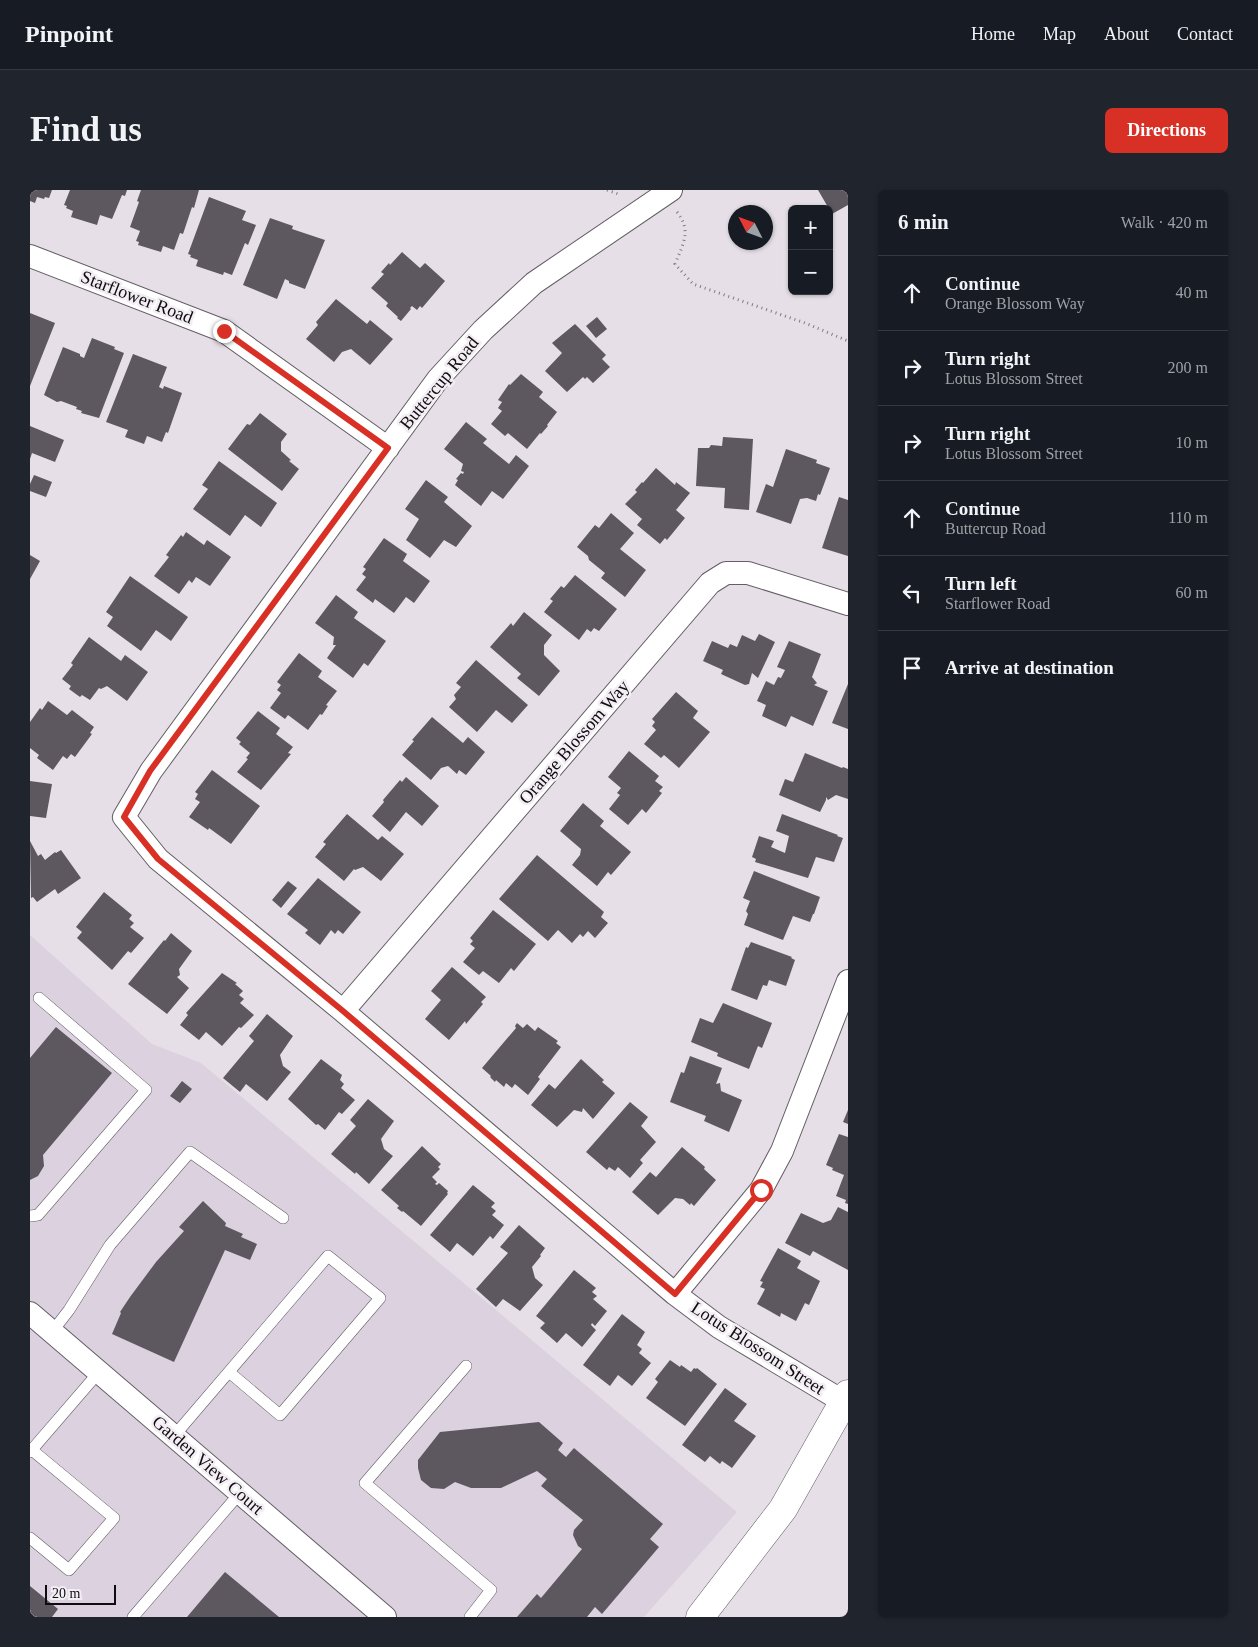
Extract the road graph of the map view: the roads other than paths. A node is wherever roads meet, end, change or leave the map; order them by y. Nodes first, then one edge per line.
1 (671, 190) edge
2 (30, 256) edge
3 (388, 448) junction
4 (848, 604) edge
5 (150, 771) joint
6 (848, 981) edge
7 (39, 998) dead end
8 (343, 1011) junction
9 (30, 1216) edge
10 (283, 1218) dead end
11 (675, 1294) junction
12 (31, 1317) edge
13 (52, 1332) junction
14 (466, 1366) dead end
15 (99, 1372) junction
16 (230, 1372) junction
17 (846, 1398) edge
18 (174, 1436) junction
19 (31, 1451) edge
20 (240, 1493) junction
21 (30, 1538) edge
22 (132, 1617) edge
23 (385, 1617) edge
24 (470, 1617) edge
25 (700, 1617) edge

1 - 3 street, Buttercup Road
2 - 3 street, Starflower Road
3 - 5 street, Buttercup Road
4 - 8 street, Orange Blossom Way
5 - 8 street, Lotus Blossom Street
6 - 11 street
7 - 9 lane
8 - 11 street, Lotus Blossom Street
10 - 13 lane
11 - 17 street, Lotus Blossom Street
12 - 13 street, Garden View Court
13 - 15 street, Garden View Court
14 - 24 lane
15 - 18 street, Garden View Court
15 - 19 lane
16 - 16 lane
16 - 18 lane
17 - 25 main road
18 - 20 street, Garden View Court
19 - 21 lane
20 - 22 lane
20 - 23 street, Garden View Court

